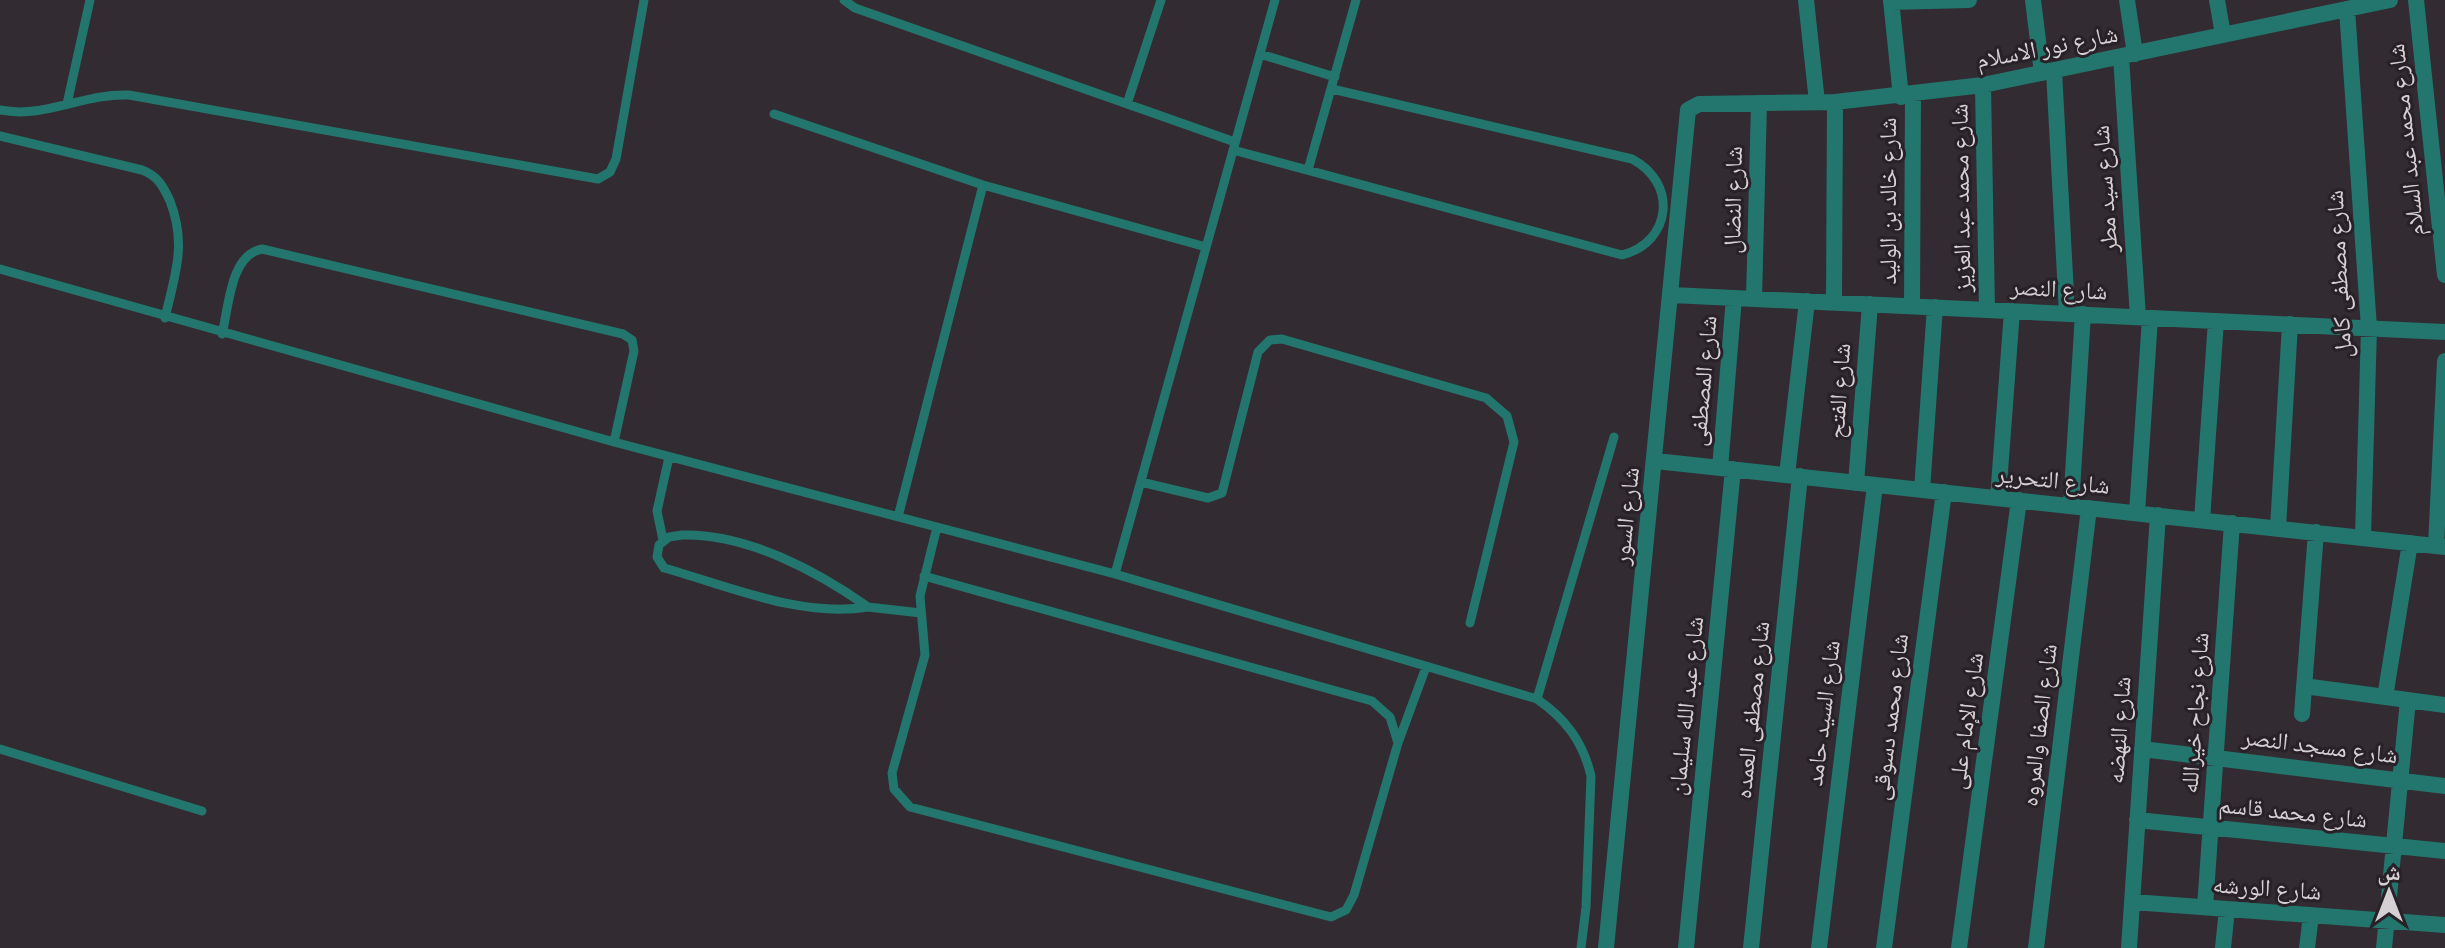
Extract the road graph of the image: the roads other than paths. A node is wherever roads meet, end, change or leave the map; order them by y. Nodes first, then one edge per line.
1 (90, 0) edge
2 (644, 0) edge
3 (844, 0) edge
4 (1161, 0) edge
5 (1275, 0) edge
6 (1356, 0) edge
7 (1806, 0) edge
8 (1969, 0) edge
9 (2033, 0) edge
10 (2127, 0) edge
11 (2217, 0) edge
12 (2297, 0) edge
13 (2390, 0) edge
14 (2416, 0) edge
15 (1891, 1) edge
16 (2347, 9) junction
17 (2301, 19) junction
18 (2223, 35) junction
19 (1260, 54) junction
20 (2128, 56) junction
21 (2048, 72) junction
22 (1335, 77) junction
23 (1983, 85) junction
24 (1332, 89) junction
25 (1907, 96) junction
26 (1817, 102) junction
27 (1835, 102) junction
28 (1759, 103) junction
29 (67, 104) junction
30 (1127, 104) junction
31 (1708, 104) joint
32 (0, 110) edge
33 (774, 114) dead end
34 (0, 136) edge
35 (1234, 146) junction
36 (1308, 170) junction
37 (983, 185) junction
38 (1206, 247) junction
39 (0, 269) edge
40 (2445, 275) edge
41 (1672, 295) junction
42 (1734, 298) junction
43 (1754, 299) junction
44 (1807, 301) junction
45 (1834, 302) junction
46 (1870, 304) junction
47 (1912, 306) junction
48 (1935, 307) junction
49 (1987, 310) junction
50 (2012, 311) junction
51 (2075, 314) junction
52 (2144, 317) junction
53 (165, 318) junction
54 (2216, 321) junction
55 (2290, 324) junction
56 (2369, 328) junction
57 (2445, 332) edge
58 (222, 334) junction
59 (2445, 361) edge
60 (1614, 437) dead end
61 (614, 442) junction
62 (669, 457) junction
63 (1656, 461) junction
64 (1726, 468) junction
65 (1793, 476) junction
66 (1141, 482) junction
67 (1856, 483) junction
68 (1875, 485) junction
69 (1922, 490) junction
70 (1944, 492) junction
71 (1998, 498) junction
72 (2019, 500) junction
73 (2071, 506) junction
74 (2089, 508) junction
75 (2137, 513) junction
76 (2158, 515) junction
77 (898, 517) junction
78 (2202, 520) junction
79 (2232, 523) junction
80 (937, 527) junction
81 (2278, 528) junction
82 (2316, 532) junction
83 (2363, 537) junction
84 (663, 540) junction
85 (2410, 543) junction
86 (2440, 546) edge
87 (1115, 574) junction
88 (924, 576) junction
89 (868, 607) junction
90 (921, 613) junction
91 (1470, 623) dead end
92 (1426, 667) junction
93 (2304, 686) junction
94 (2385, 697) junction
95 (1537, 699) junction
96 (2408, 700) junction
97 (2445, 705) edge
98 (2302, 714) dead end
99 (1398, 743) junction
100 (0, 749) edge
101 (2142, 749) junction
102 (2215, 758) junction
103 (2400, 780) junction
104 (2445, 786) edge
105 (202, 811) dead end
106 (2137, 820) junction
107 (2211, 828) junction
108 (2394, 846) junction
109 (2445, 851) edge
110 (2133, 902) junction
111 (2205, 907) junction
112 (2227, 909) junction
113 (2311, 915) junction
114 (2386, 921) junction
115 (2445, 925) edge
116 (1581, 948) edge
117 (1606, 948) edge
118 (1686, 948) edge
119 (1751, 948) edge
120 (1819, 948) edge
121 (1884, 948) edge
122 (1959, 948) edge
123 (2036, 948) edge
124 (2129, 948) edge
125 (2223, 948) edge
126 (2307, 948) edge
127 (2384, 948) edge

1 - 29 lane
2 - 29 lane
3 - 30 lane
4 - 30 lane
5 - 19 lane
6 - 22 lane
7 - 26 street
8 - 15 street
9 - 21 street
10 - 20 street, شارع سيد مطر
11 - 18 street
12 - 17 street
13 - 16 street, شارع نور الاسلام
14 - 40 street, شارع محمد عبد السلام
15 - 25 street, شارع خالد بن الوليد
16 - 17 street, شارع نور الاسلام
16 - 56 street, شارع مصطفى كامل
17 - 18 street, شارع نور الاسلام
18 - 20 street, شارع نور الاسلام
19 - 22 lane
19 - 35 lane
20 - 21 street, شارع نور الاسلام
20 - 52 street, شارع سيد مطر
21 - 23 street, شارع نور الاسلام
21 - 51 street
22 - 24 lane
23 - 25 street, شارع نور الاسلام
23 - 49 street, شارع محمد عبد العزيز
24 - 36 lane
24 - 36 lane
25 - 27 street, شارع نور الاسلام
25 - 47 street, شارع خالد بن الوليد
26 - 27 street, شارع نور الاسلام
26 - 28 street, شارع نور الاسلام
27 - 45 street
28 - 31 street, شارع نور الاسلام
28 - 43 street, شارع النضال
29 - 32 lane
30 - 35 lane
31 - 41 street, شارع السور
33 - 37 lane
34 - 53 lane
35 - 36 lane
35 - 38 lane
37 - 38 lane
37 - 77 lane
38 - 66 lane
39 - 53 lane
41 - 42 street, شارع النصر
41 - 63 street, شارع السور
42 - 43 street, شارع النصر
42 - 64 street, شارع المصطفى
43 - 44 street, شارع النصر
44 - 45 street, شارع النصر
44 - 65 street, شارع مصطفى العمده
45 - 46 street, شارع النصر
46 - 47 street, شارع النصر
46 - 67 street, شارع الفتح
47 - 48 street, شارع النصر
48 - 49 street, شارع النصر
48 - 69 street
49 - 50 street, شارع النصر
50 - 51 street, شارع النصر
50 - 71 street
51 - 52 street, شارع النصر
51 - 73 street
52 - 54 street, شارع النصر
52 - 75 street, شارع سيد مطر
53 - 58 lane
54 - 55 street, شارع النصر
54 - 78 street
55 - 56 street, شارع النصر
55 - 81 street
56 - 57 street, شارع النصر
56 - 83 street, شارع مصطفى كامل
58 - 61 lane
58 - 61 lane
59 - 86 street
60 - 95 lane
61 - 62 lane
62 - 77 lane
62 - 84 lane
63 - 64 street, شارع التحرير
63 - 117 street, شارع السور
64 - 65 street, شارع التحرير
64 - 118 street, شارع عبد الله سليمان
65 - 67 street, شارع التحرير
65 - 119 street, شارع مصطفى العمده
66 - 87 lane
66 - 91 lane
67 - 68 street, شارع التحرير
68 - 69 street, شارع التحرير
68 - 120 street, شارع السيد حامد
69 - 70 street, شارع التحرير
70 - 71 street, شارع التحرير
70 - 121 street, شارع محمد دسوقى
71 - 72 street, شارع التحرير
72 - 73 street, شارع التحرير
72 - 122 street, شارع الإمام على
73 - 74 street, شارع التحرير
74 - 75 street, شارع التحرير
74 - 123 street, شارع الصفا والمروه
75 - 76 street, شارع التحرير
76 - 78 street, شارع التحرير
76 - 101 street, شارع النهضه
77 - 80 lane
78 - 79 street, شارع التحرير
79 - 81 street, شارع التحرير
79 - 102 street, شارع نجاح خيرالله
80 - 87 lane
80 - 88 lane
81 - 82 street, شارع التحرير
82 - 83 street, شارع التحرير
82 - 93 street
83 - 85 street, شارع التحرير
84 - 89 lane
84 - 89 lane
85 - 86 street, شارع التحرير
85 - 94 street
87 - 92 lane
88 - 90 lane
88 - 99 lane
89 - 90 lane
90 - 99 lane
92 - 95 lane
92 - 99 lane
93 - 94 street
93 - 98 street
94 - 96 street
95 - 116 lane
96 - 97 street
96 - 103 street
100 - 105 lane
101 - 102 street, شارع مسجد النصر
101 - 106 street, شارع النهضه
102 - 103 street, شارع مسجد النصر
102 - 107 street, شارع نجاح خيرالله
103 - 104 street, شارع مسجد النصر
103 - 108 street
106 - 107 street, شارع محمد قاسم
106 - 110 street, شارع النهضه
107 - 108 street, شارع محمد قاسم
107 - 111 street, شارع نجاح خيرالله
108 - 109 street, شارع محمد قاسم
108 - 114 street
110 - 111 street, شارع الورشه
110 - 124 street, شارع النهضه
111 - 112 street, شارع الورشه
112 - 113 street, شارع الورشه
112 - 125 street
113 - 114 street, شارع الورشه
113 - 126 street
114 - 115 street, شارع الورشه
114 - 127 street

